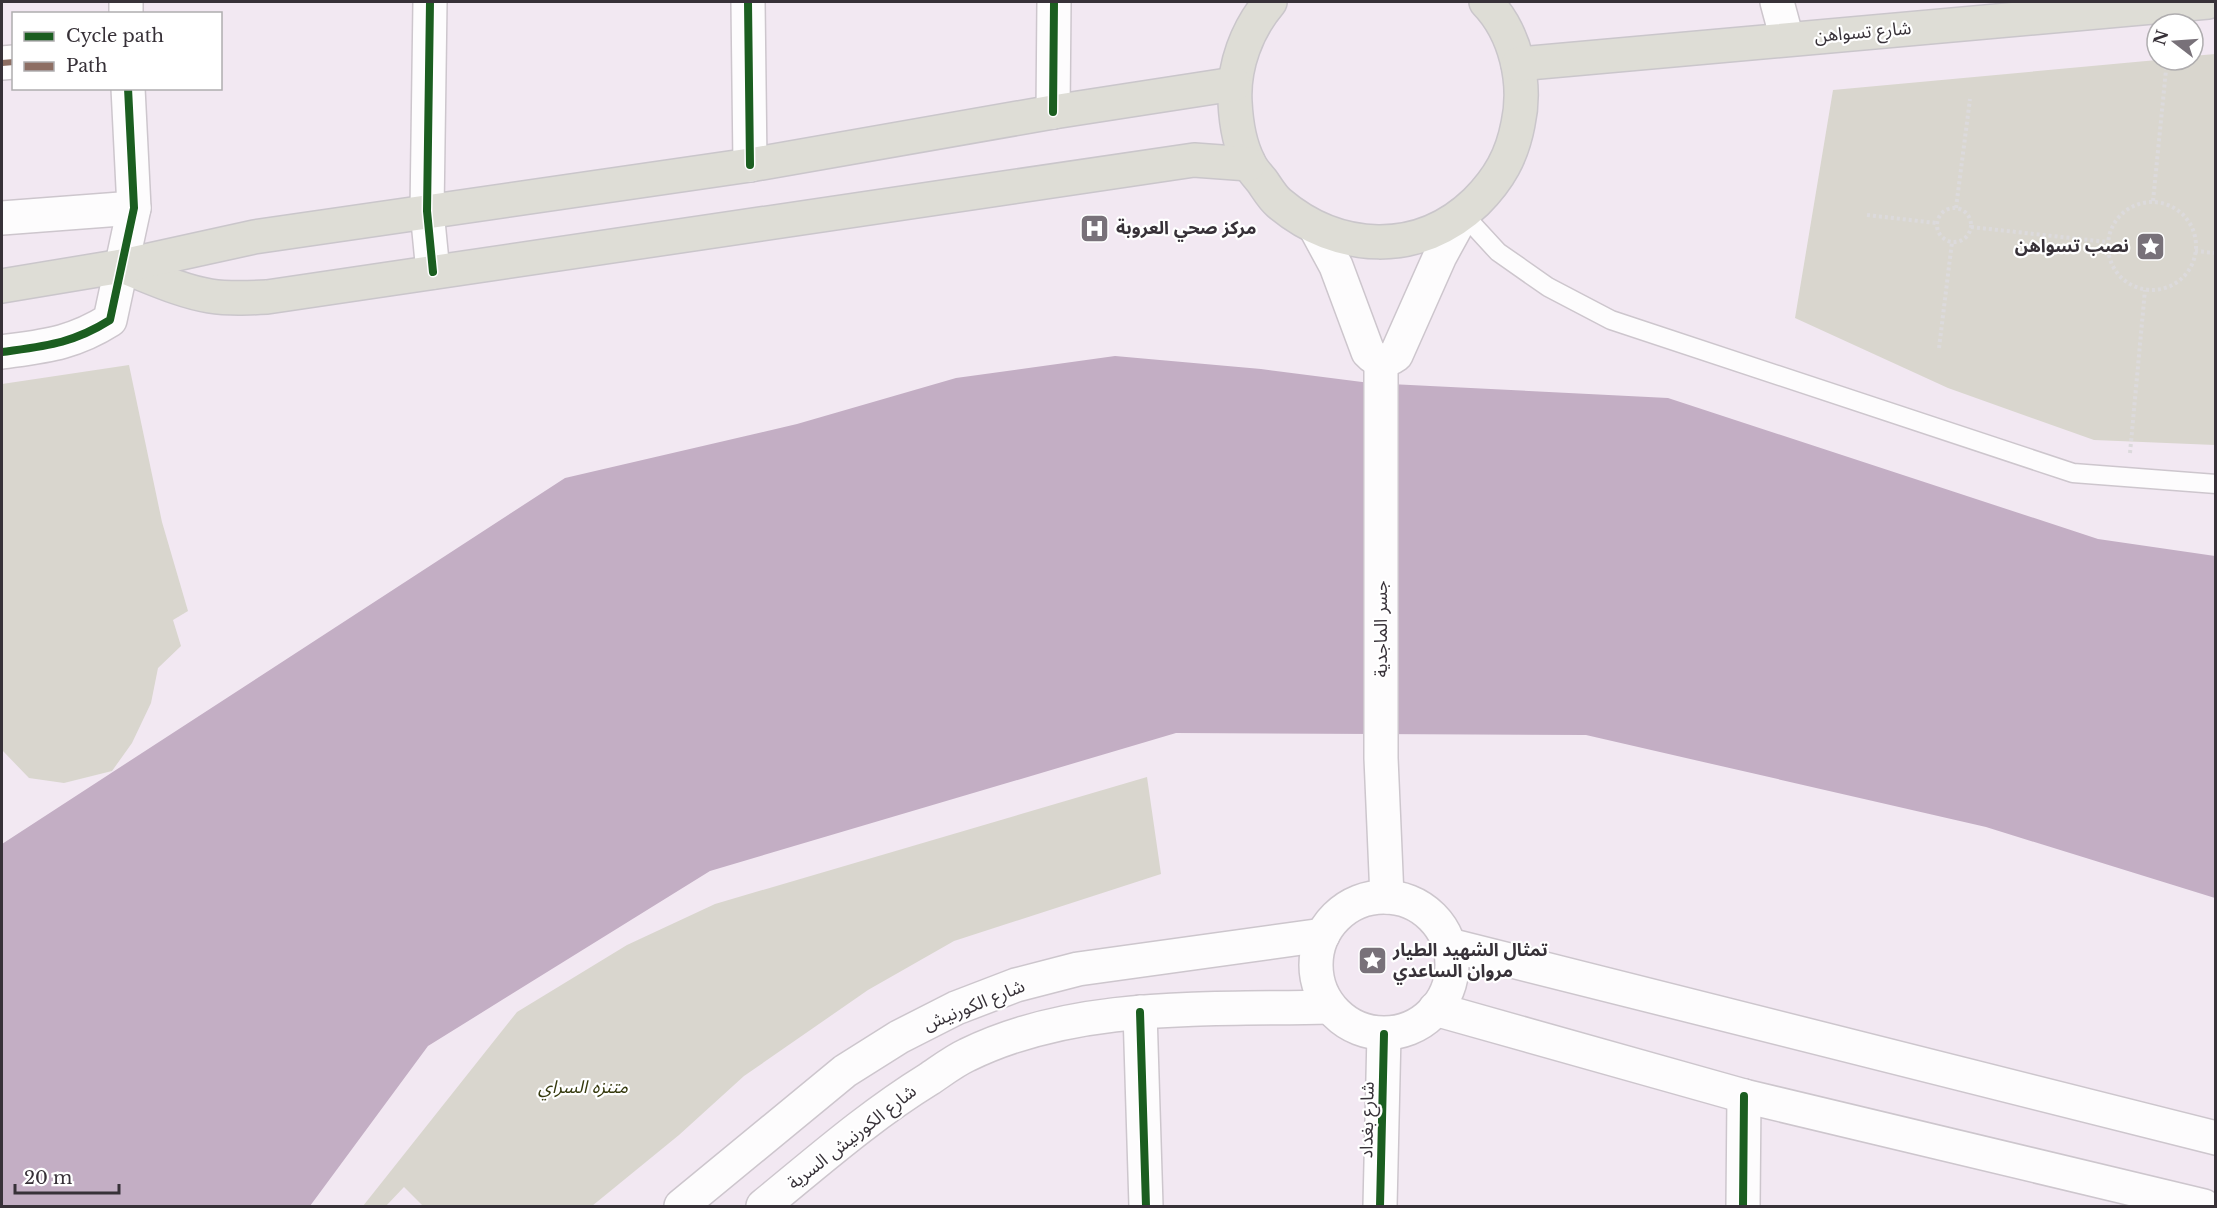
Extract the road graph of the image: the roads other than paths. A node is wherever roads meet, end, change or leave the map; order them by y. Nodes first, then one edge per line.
1 (430, 2) edge
2 (748, 2) edge
3 (1054, 2) edge
4 (1270, 2) edge
5 (1486, 2) edge
6 (1778, 2) edge
7 (2208, 2) edge
8 (1981, 12) edge
9 (1788, 39) junction
10 (1518, 64) junction
11 (1234, 84) junction
12 (128, 90) edge
13 (1053, 112) junction
14 (1249, 164) junction
15 (750, 165) junction
16 (134, 208) junction
17 (427, 211) junction
18 (1463, 214) junction
19 (2, 218) edge
20 (1316, 229) junction
21 (122, 266) junction
22 (433, 272) junction
23 (2, 286) edge
24 (2, 352) edge
25 (1382, 361) junction
26 (2216, 484) edge
27 (1387, 897) junction
28 (1323, 934) junction
29 (1449, 945) junction
30 (1329, 1007) junction
31 (1435, 1009) junction
32 (1140, 1012) junction
33 (1384, 1034) junction
34 (1743, 1096) junction
35 (2216, 1138) edge
36 (2158, 1201) edge
37 (681, 1206) edge
38 (763, 1206) edge
39 (1146, 1206) edge
40 (1380, 1206) edge
41 (1743, 1206) edge
42 (2204, 1206) edge

1 - 17 main road
2 - 15 main road
3 - 13 main road
4 - 11 main road
5 - 10 main road
6 - 9 main road
7 - 8 main road, شارع تسواهن
8 - 9 main road, شارع تسواهن
9 - 10 main road, شارع تسواهن
10 - 18 main road
11 - 13 main road
11 - 14 main road
12 - 16 main road
13 - 15 main road
14 - 20 main road
14 - 22 main road
15 - 17 main road
16 - 19 main road
16 - 21 main road
17 - 21 main road
17 - 22 main road
18 - 20 main road
18 - 25 main road
18 - 26 lane
20 - 25 main road
21 - 22 main road
21 - 23 main road
21 - 24 main road
25 - 27 main road, جسر الماجدية
27 - 28 main road
27 - 29 main road
28 - 30 main road
28 - 37 main road, شارع الكورنيش
29 - 31 main road
29 - 35 main road
30 - 32 main road, شارع الكورنيش السرية
30 - 33 main road
31 - 33 main road
31 - 34 main road
32 - 38 main road, شارع الكورنيش السرية
32 - 39 main road
33 - 40 main road, شارع بغداد
34 - 36 main road
34 - 41 main road
36 - 42 main road

